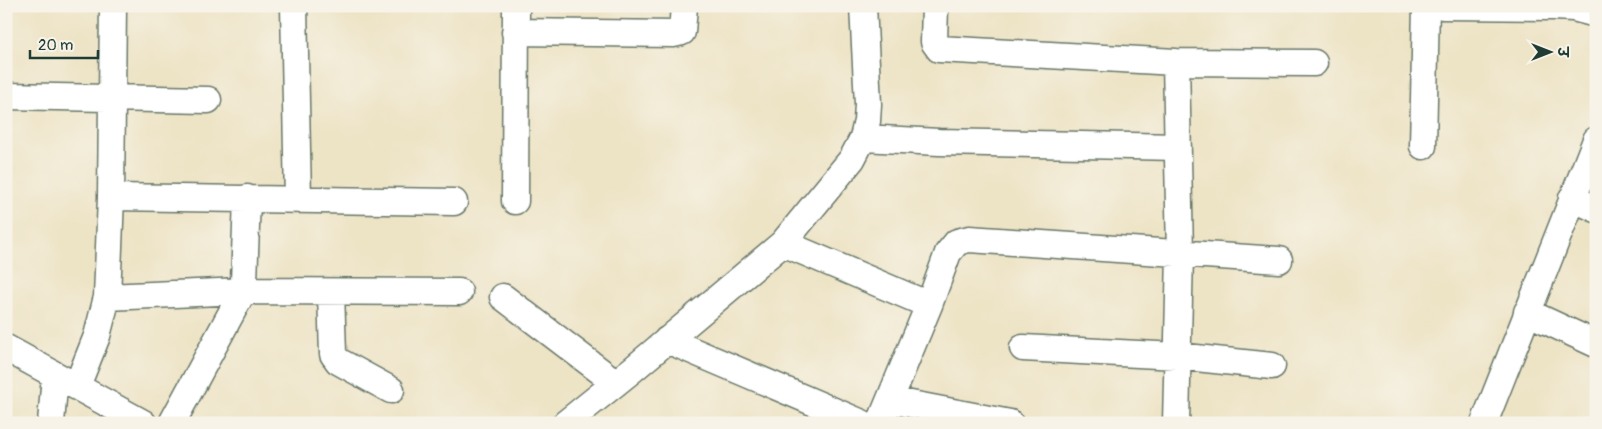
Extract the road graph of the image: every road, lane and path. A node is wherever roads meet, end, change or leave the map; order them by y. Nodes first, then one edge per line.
1 (114, 6) edge
2 (294, 6) edge
3 (516, 6) edge
4 (684, 6) edge
5 (863, 6) edge
6 (935, 6) edge
7 (1426, 6) edge
8 (1443, 6) edge
9 (1596, 14) edge
10 (515, 32) junction
11 (1176, 62) junction
12 (1314, 63) dead end
13 (6, 96) edge
14 (112, 97) junction
15 (208, 100) dead end
16 (863, 138) junction
17 (1596, 140) edge
18 (1423, 146) dead end
19 (1178, 147) junction
20 (111, 197) junction
21 (247, 198) junction
22 (298, 198) junction
23 (1572, 198) junction
24 (515, 201) dead end
25 (454, 202) dead end
26 (1596, 209) edge
27 (783, 243) junction
28 (1180, 254) junction
29 (1279, 260) dead end
30 (241, 291) junction
31 (331, 292) junction
32 (459, 292) dead end
33 (107, 297) junction
34 (503, 297) dead end
35 (929, 305) junction
36 (1527, 312) junction
37 (667, 340) junction
38 (1596, 344) edge
39 (6, 348) edge
40 (1024, 348) dead end
41 (1177, 356) junction
42 (1272, 366) dead end
43 (66, 381) junction
44 (616, 383) junction
45 (391, 390) dead end
46 (885, 411) edge
47 (50, 423) edge
48 (143, 423) edge
49 (172, 423) edge
50 (566, 423) edge
51 (862, 423) edge
52 (1010, 423) edge
53 (1176, 423) edge
54 (1484, 423) edge

1 - 14 street
2 - 22 street
3 - 10 street
4 - 10 street
5 - 16 street
6 - 11 street
7 - 18 street
8 - 9 street
10 - 24 street
11 - 12 street
11 - 19 street
13 - 14 street
14 - 15 street
14 - 20 street
16 - 19 street
16 - 27 street
17 - 23 street
19 - 28 street
20 - 21 street
20 - 33 street
21 - 22 street
21 - 30 street
22 - 25 street
23 - 26 street
23 - 36 street
27 - 35 street
27 - 37 street
28 - 29 street
28 - 35 street
28 - 41 street
30 - 31 street
30 - 33 street
30 - 49 street
31 - 32 street
31 - 45 street
33 - 43 street
34 - 44 street
35 - 46 street
36 - 38 street
36 - 54 street
37 - 44 street
37 - 51 street
39 - 43 street
40 - 41 street
41 - 42 street
41 - 53 street
43 - 47 street
43 - 48 street
44 - 50 street
46 - 52 street

